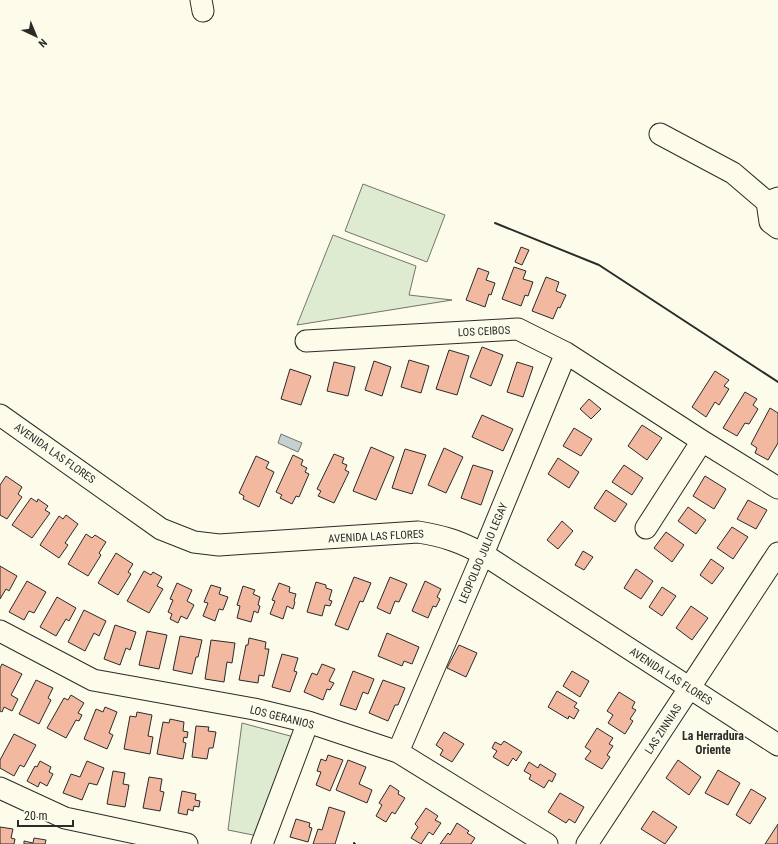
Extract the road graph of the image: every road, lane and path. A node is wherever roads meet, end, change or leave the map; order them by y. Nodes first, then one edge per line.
1 (660, 134) dead end
2 (772, 200) edge
3 (778, 228) edge
4 (306, 341) dead end
5 (566, 353) junction
6 (0, 415) edge
7 (702, 441) junction
8 (778, 488) edge
9 (646, 528) dead end
10 (778, 553) edge
11 (483, 554) junction
12 (0, 632) edge
13 (689, 688) junction
14 (308, 722) junction
15 (778, 745) edge
16 (398, 752) junction
17 (0, 788) edge
18 (187, 844) edge
19 (262, 844) edge
20 (547, 844) edge
21 (587, 844) edge

1 - 2 street
2 - 3 street
4 - 5 street, LOS CEIBOS
5 - 7 street, LOS CEIBOS
5 - 11 street, LEOPOLDO JULIO LEGAY
6 - 11 street, AVENIDA LAS FLORES
7 - 8 street, LOS CEIBOS
7 - 9 street
10 - 13 street, LAS ZINNIAS
11 - 13 street, AVENIDA LAS FLORES
11 - 16 street, LEOPOLDO JULIO LEGAY
12 - 14 street, LOS GERANIOS
13 - 15 street, AVENIDA LAS FLORES
13 - 21 street, LAS ZINNIAS
14 - 16 street, LOS GERANIOS
14 - 19 street
16 - 20 street, LOS GERANIOS
17 - 18 street

